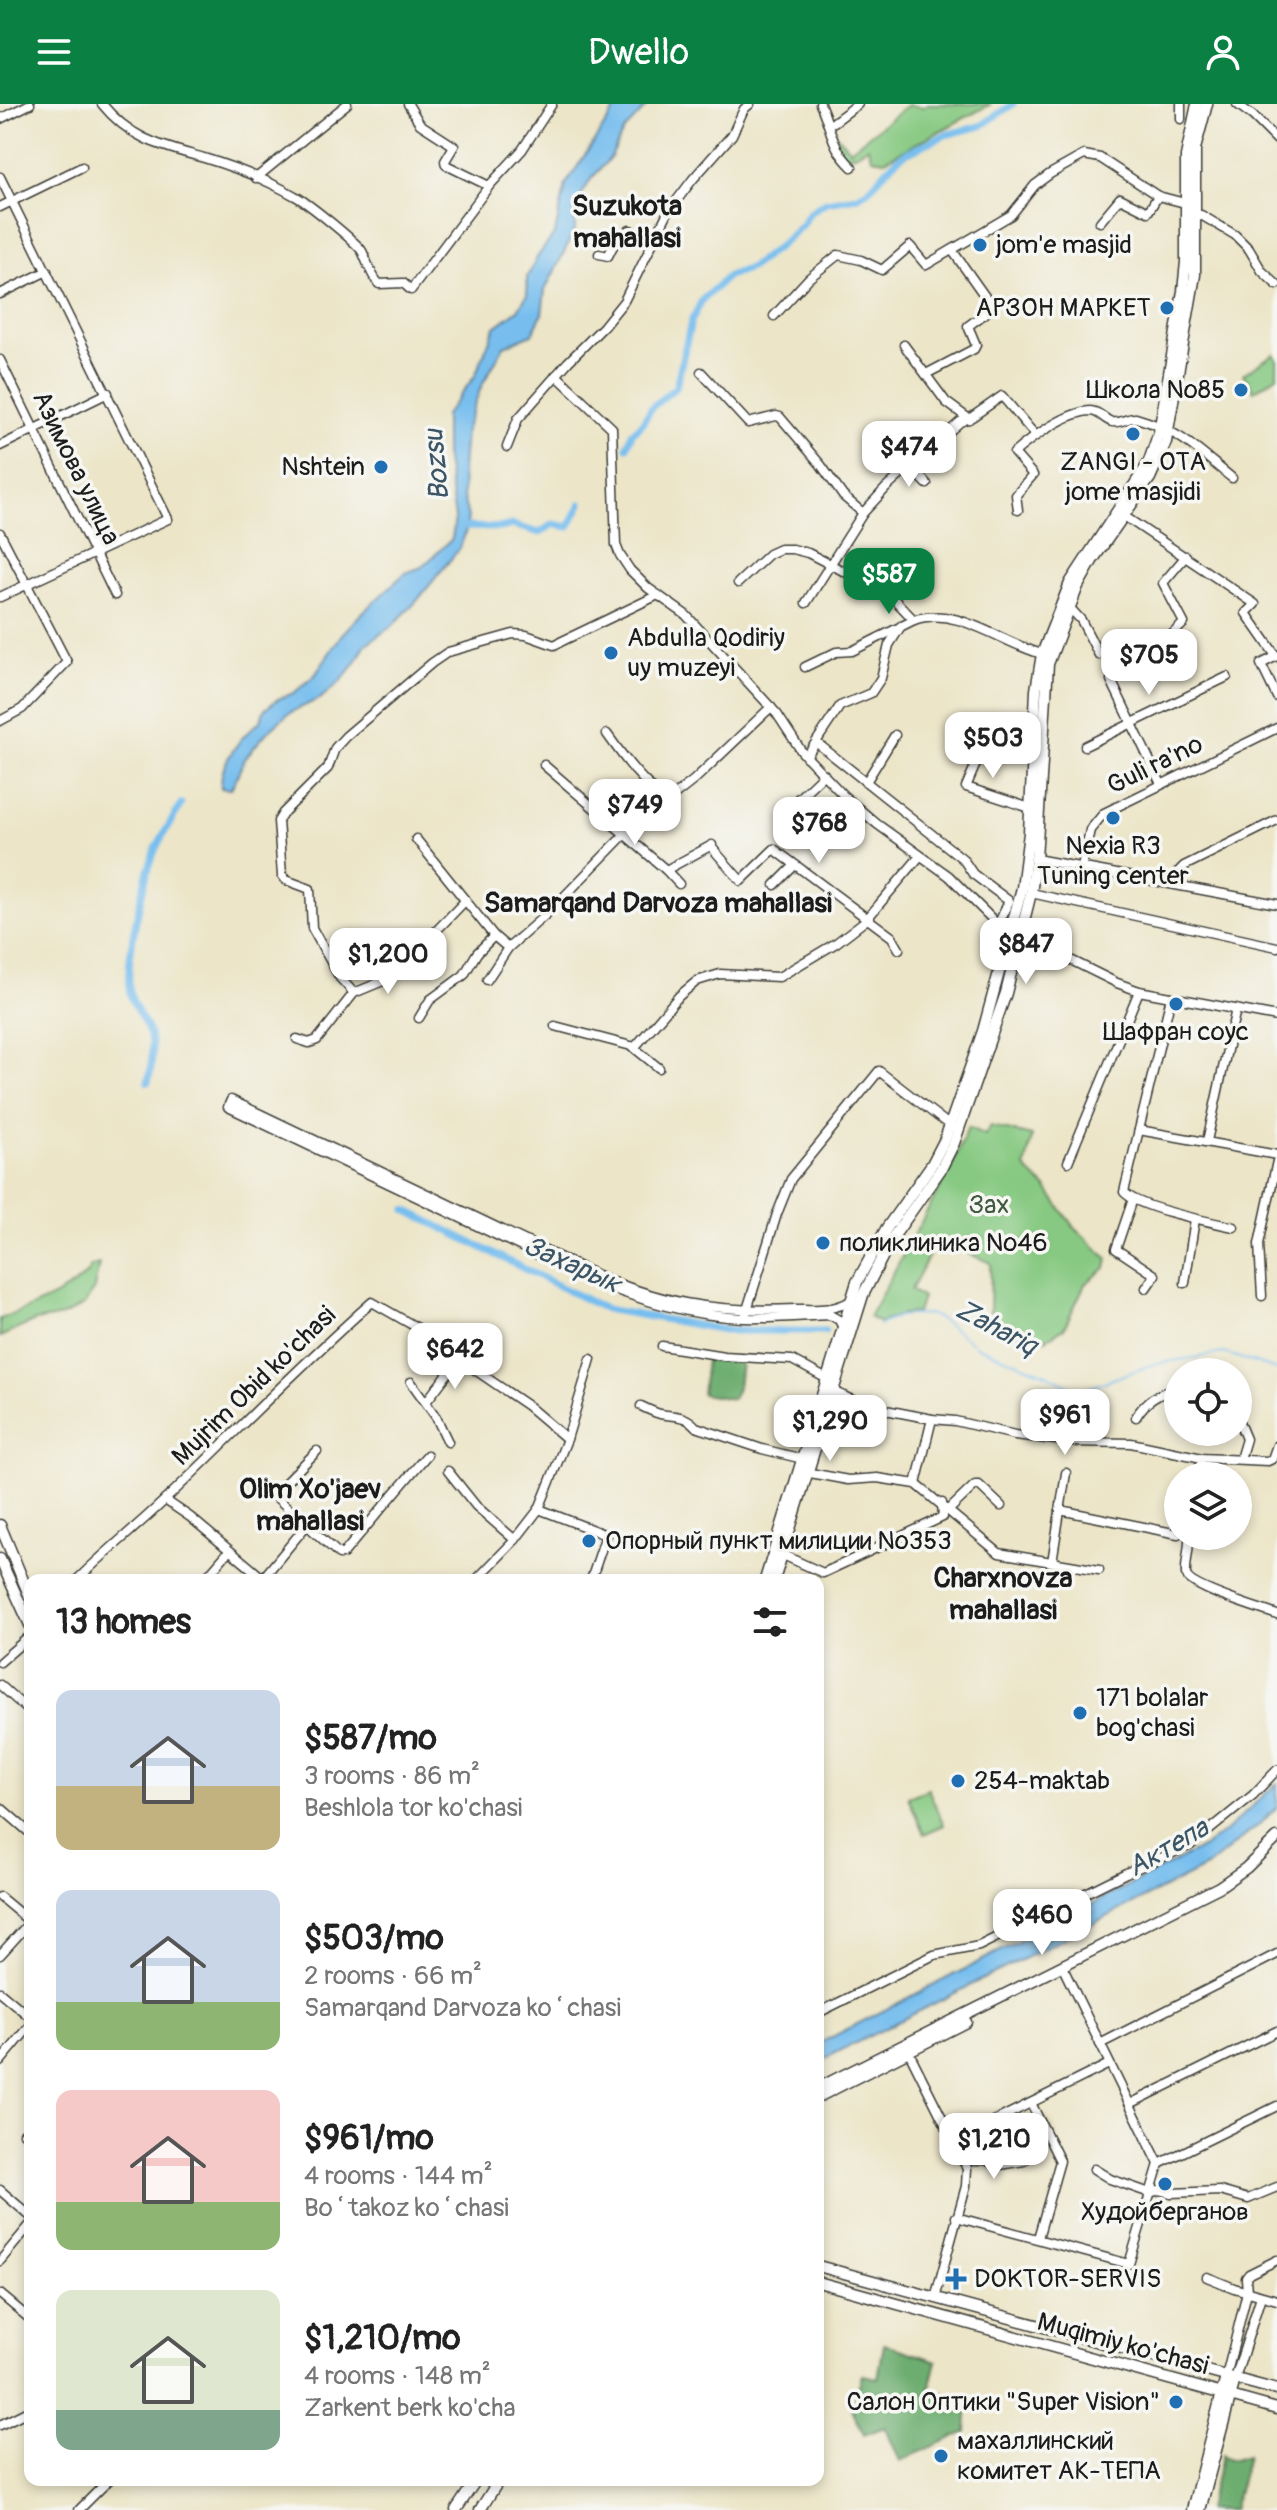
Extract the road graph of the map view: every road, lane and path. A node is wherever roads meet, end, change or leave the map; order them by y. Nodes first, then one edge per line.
1 (30, 104) edge
2 (102, 104) edge
3 (347, 104) edge
4 (408, 104) edge
5 (552, 104) edge
6 (750, 104) edge
7 (820, 104) edge
8 (858, 104) edge
9 (1181, 104) edge
10 (1197, 104) edge
11 (1207, 104) edge
12 (1237, 104) edge
13 (0, 119) edge
14 (1181, 119) dead end
15 (834, 122) dead end
16 (1277, 140) edge
17 (82, 167) dead end
18 (852, 167) dead end
19 (0, 177) edge
20 (256, 178) junction
21 (489, 186) junction
22 (1158, 196) junction
23 (12, 201) junction
24 (1185, 203) junction
25 (0, 207) edge
26 (1195, 216) junction
27 (1100, 222) dead end
28 (651, 243) junction
29 (952, 250) junction
30 (599, 254) dead end
31 (47, 271) junction
32 (1277, 285) edge
33 (0, 294) edge
34 (1186, 304) junction
35 (774, 316) dead end
36 (904, 345) dead end
37 (0, 360) edge
38 (701, 372) dead end
39 (926, 374) junction
40 (556, 375) junction
41 (108, 393) junction
42 (969, 419) junction
43 (1164, 427) junction
44 (35, 429) junction
45 (1035, 435) junction
46 (0, 446) edge
47 (507, 447) dead end
48 (910, 466) junction
49 (1232, 478) dead end
50 (927, 484) dead end
51 (1018, 510) dead end
52 (863, 513) junction
53 (1124, 516) junction
54 (0, 533) edge
55 (95, 553) junction
56 (1186, 556) junction
57 (829, 564) junction
58 (738, 583) dead end
59 (26, 585) junction
60 (115, 595) dead end
61 (658, 595) junction
62 (0, 597) edge
63 (806, 603) dead end
64 (1069, 607) junction
65 (914, 620) junction
66 (901, 626) junction
67 (1163, 643) dead end
68 (1042, 654) junction
69 (1099, 655) dead end
70 (1276, 656) edge
71 (805, 667) dead end
72 (1227, 677) dead end
73 (1111, 680) dead end
74 (1277, 697) edge
75 (771, 707) junction
76 (1, 718) edge
77 (1131, 723) junction
78 (1277, 728) edge
79 (607, 734) dead end
80 (895, 735) dead end
81 (987, 738) dead end
82 (817, 743) junction
83 (1085, 746) dead end
84 (806, 757) junction
85 (544, 765) dead end
86 (824, 774) junction
87 (866, 782) junction
88 (1161, 784) junction
89 (668, 801) junction
90 (1030, 808) junction
91 (784, 812) dead end
92 (1277, 820) edge
93 (624, 835) junction
94 (416, 839) dead end
95 (920, 856) junction
96 (1036, 859) junction
97 (794, 866) junction
98 (1082, 866) junction
99 (666, 870) junction
100 (1174, 882) junction
101 (679, 884) dead end
102 (775, 885) dead end
103 (1031, 893) junction
104 (466, 900) junction
105 (1277, 904) edge
106 (866, 920) junction
107 (998, 925) junction
108 (1016, 933) junction
109 (494, 936) junction
110 (1277, 947) edge
111 (508, 948) junction
112 (899, 949) dead end
113 (487, 980) dead end
114 (1139, 991) junction
115 (354, 993) junction
116 (1171, 997) junction
117 (1236, 1009) junction
118 (1277, 1017) edge
119 (419, 1018) dead end
120 (555, 1026) dead end
121 (297, 1039) dead end
122 (633, 1047) junction
123 (659, 1068) dead end
124 (945, 1122) dead end
125 (1139, 1130) junction
126 (1207, 1141) junction
127 (1277, 1158) edge
128 (1068, 1162) dead end
129 (1133, 1199) junction
130 (1195, 1219) junction
131 (1234, 1227) dead end
132 (1185, 1283) dead end
133 (1146, 1288) dead end
134 (1262, 1296) dead end
135 (832, 1311) junction
136 (746, 1315) junction
137 (848, 1321) junction
138 (662, 1346) dead end
139 (459, 1359) junction
140 (591, 1359) dead end
141 (827, 1379) junction
142 (411, 1382) dead end
143 (833, 1391) junction
144 (1164, 1392) edge
145 (426, 1402) junction
146 (641, 1406) dead end
147 (1136, 1417) dead end
148 (932, 1419) junction
149 (567, 1439) junction
150 (448, 1442) dead end
151 (1277, 1445) edge
152 (1244, 1446) edge
153 (317, 1451) dead end
154 (427, 1455) dead end
155 (1202, 1458) junction
156 (803, 1459) junction
157 (1240, 1459) junction
158 (1201, 1462) edge
159 (448, 1471) dead end
160 (810, 1473) junction
161 (1066, 1473) dead end
162 (916, 1484) junction
163 (165, 1500) junction
164 (941, 1502) junction
165 (1001, 1506) dead end
166 (539, 1509) junction
167 (950, 1509) junction
168 (1060, 1510) junction
169 (0, 1525) edge
170 (306, 1526) junction
171 (1164, 1531) edge
172 (515, 1540) junction
173 (1188, 1550) edge
174 (229, 1551) junction
175 (783, 1555) junction
176 (0, 1559) edge
177 (1052, 1562) junction
178 (1099, 1570) dead end
179 (83, 1574) edge
180 (209, 1574) edge
181 (258, 1574) edge
182 (268, 1574) edge
183 (482, 1574) edge
184 (593, 1574) edge
185 (767, 1574) edge
186 (776, 1574) edge
187 (24, 1583) edge
188 (24, 1612) edge
189 (1277, 1615) edge
190 (24, 1641) edge
191 (0, 1662) edge
192 (0, 1685) edge
193 (24, 1707) edge
194 (1277, 1770) edge
195 (0, 1807) edge
196 (24, 1828) edge
197 (1277, 1838) edge
198 (1277, 1847) edge
199 (0, 1897) edge
200 (24, 1917) edge
201 (24, 1929) edge
202 (1277, 1954) edge
203 (0, 1955) edge
204 (1065, 1972) junction
205 (0, 1992) edge
206 (824, 2010) edge
207 (24, 2012) edge
208 (1277, 2031) edge
209 (24, 2033) edge
210 (1100, 2044) junction
211 (907, 2048) junction
212 (0, 2062) edge
213 (1109, 2064) junction
214 (824, 2085) edge
215 (824, 2094) edge
216 (1031, 2103) junction
217 (1130, 2104) junction
218 (1277, 2106) edge
219 (954, 2141) junction
220 (964, 2160) junction
221 (1024, 2161) dead end
222 (1159, 2164) junction
223 (1094, 2169) dead end
224 (1277, 2187) edge
225 (0, 2190) edge
226 (1150, 2193) junction
227 (24, 2211) edge
228 (956, 2217) junction
229 (24, 2232) edge
230 (1038, 2238) junction
231 (1277, 2260) edge
232 (0, 2261) edge
233 (824, 2268) edge
234 (1207, 2277) dead end
235 (824, 2284) edge
236 (1247, 2292) junction
237 (0, 2294) edge
238 (1261, 2296) junction
239 (935, 2298) junction
240 (1277, 2300) edge
241 (947, 2301) junction
242 (24, 2314) edge
243 (942, 2316) junction
244 (1102, 2343) junction
245 (1098, 2359) junction
246 (1231, 2378) junction
247 (1277, 2390) edge
248 (1226, 2395) junction
249 (1277, 2409) edge
250 (24, 2413) edge
251 (0, 2425) edge
252 (103, 2486) edge
253 (472, 2486) edge
254 (495, 2486) edge
255 (79, 2510) edge
256 (456, 2510) edge
257 (480, 2510) edge
258 (1192, 2510) edge
259 (1200, 2510) edge

1 - 13 street
2 - 20 street
3 - 20 street
4 - 21 street
5 - 21 street
6 - 28 street
7 - 18 street
8 - 15 street
9 - 14 street
10 - 24 main road
11 - 26 main road
12 - 16 street
17 - 23 street
19 - 23 street
20 - 21 street
22 - 24 street
22 - 27 street
22 - 29 street
23 - 25 street
23 - 31 street
24 - 34 main road
26 - 32 street
26 - 34 main road
28 - 30 street
28 - 40 street
29 - 35 street
29 - 39 street
31 - 33 street
31 - 41 street
34 - 43 main road
36 - 39 street
37 - 44 street, Азимова улица
38 - 52 street
39 - 42 street
40 - 47 street
40 - 61 street
41 - 44 street
41 - 55 street
42 - 45 street
42 - 48 street
43 - 45 street
43 - 49 street
43 - 53 main road
43 - 68 main road
44 - 46 street
44 - 55 street, Азимова улица
45 - 51 street
48 - 50 street
48 - 52 street
52 - 57 street
53 - 56 street
53 - 64 main road
54 - 59 street
55 - 59 street
55 - 60 street, Азимова улица
56 - 67 street
56 - 70 street
57 - 58 street
57 - 63 street
57 - 65 street
59 - 62 street
59 - 76 street
61 - 75 street
61 - 115 street
64 - 69 street
64 - 96 main road
65 - 66 street
65 - 68 street
66 - 71 street
66 - 82 street
68 - 90 main road
70 - 74 street
72 - 77 street
73 - 77 street
75 - 84 street
75 - 89 street
77 - 83 street
77 - 88 street
78 - 88 street, Guli ra'no
79 - 89 street
80 - 87 street
81 - 90 street
82 - 84 street
82 - 87 street
84 - 86 street
85 - 93 street
86 - 91 street
86 - 95 street
87 - 107 street
88 - 98 street, Guli ra'no
89 - 93 street
90 - 108 main road
92 - 100 street
93 - 99 street
93 - 111 street
94 - 104 street
95 - 106 street
95 - 107 street
96 - 98 street
96 - 103 main road
97 - 99 street
97 - 102 street
97 - 106 street
98 - 100 street
99 - 101 street
100 - 105 street
103 - 108 main road
103 - 110 street
104 - 109 street
104 - 115 street
106 - 112 street
106 - 122 street
107 - 108 street
108 - 114 street
108 - 137 main road
109 - 111 street
109 - 119 street
111 - 113 street
114 - 116 street
114 - 128 street
115 - 121 street
116 - 117 street
116 - 125 street
117 - 118 street
117 - 126 street
120 - 122 street
122 - 123 street
124 - 136 street
125 - 126 street
125 - 129 street
126 - 127 street
127 - 134 street
129 - 130 street
129 - 133 street
130 - 131 street
130 - 132 street
135 - 136 street
135 - 137 street
135 - 137 street
136 - 136 street
137 - 141 main road
137 - 143 main road
138 - 141 street
139 - 145 street
139 - 149 street
139 - 163 street, Mujrim Obid ko'chasi
140 - 149 street
141 - 156 main road
142 - 145 street
143 - 148 street
143 - 160 main road
144 - 147 street
145 - 150 street
146 - 156 street
148 - 155 street
148 - 162 street
149 - 166 street
151 - 157 street
152 - 157 street
153 - 170 street
154 - 170 street
155 - 157 street
155 - 158 street
156 - 185 main road
159 - 172 street
160 - 162 street
160 - 175 main road
161 - 168 street
162 - 164 street
163 - 174 street, Mujrim Obid ko'chasi
163 - 179 street, Mujrim Obid ko'chasi
164 - 167 street
164 - 175 street
165 - 167 street
166 - 172 street
166 - 184 street
167 - 177 street
168 - 171 street
168 - 177 street
169 - 187 main road
170 - 182 street
172 - 183 street
173 - 189 street
174 - 180 street
174 - 181 street, Mujrim Obid ko'chasi
175 - 186 main road
176 - 188 main road
177 - 178 street
190 - 191 street
192 - 193 street
194 - 206 street
195 - 196 street
197 - 211 main road
198 - 204 main road
199 - 200 street
201 - 203 street
202 - 210 street
204 - 210 street
204 - 211 main road
205 - 207 street
208 - 217 street
209 - 212 street
210 - 213 street
211 - 214 main road
211 - 215 main road
211 - 219 street
213 - 216 street
213 - 217 street
216 - 219 street
216 - 230 street
217 - 222 street
218 - 222 street
219 - 220 street
220 - 221 street
220 - 228 street
222 - 226 street
223 - 226 street
224 - 226 street
225 - 227 street
226 - 230 street
228 - 230 street
228 - 239 street
229 - 232 street
231 - 236 street
233 - 239 main road, Muqimiy ko'chasi
234 - 236 street
235 - 243 main road, Muqimiy ko'chasi
236 - 238 street
236 - 246 street
237 - 242 street
238 - 240 street
238 - 246 street
239 - 241 main road, Muqimiy ko'chasi
241 - 243 main road
241 - 244 main road, Muqimiy ko'chasi
243 - 245 main road, Muqimiy ko'chasi
244 - 245 main road
244 - 246 main road, Muqimiy ko'chasi
245 - 248 main road, Muqimiy ko'chasi
246 - 247 main road, Muqimiy ko'chasi
246 - 248 main road
248 - 249 main road, Muqimiy ko'chasi
248 - 258 main road
248 - 259 main road
250 - 251 street
252 - 255 street
253 - 256 main road
254 - 257 main road

